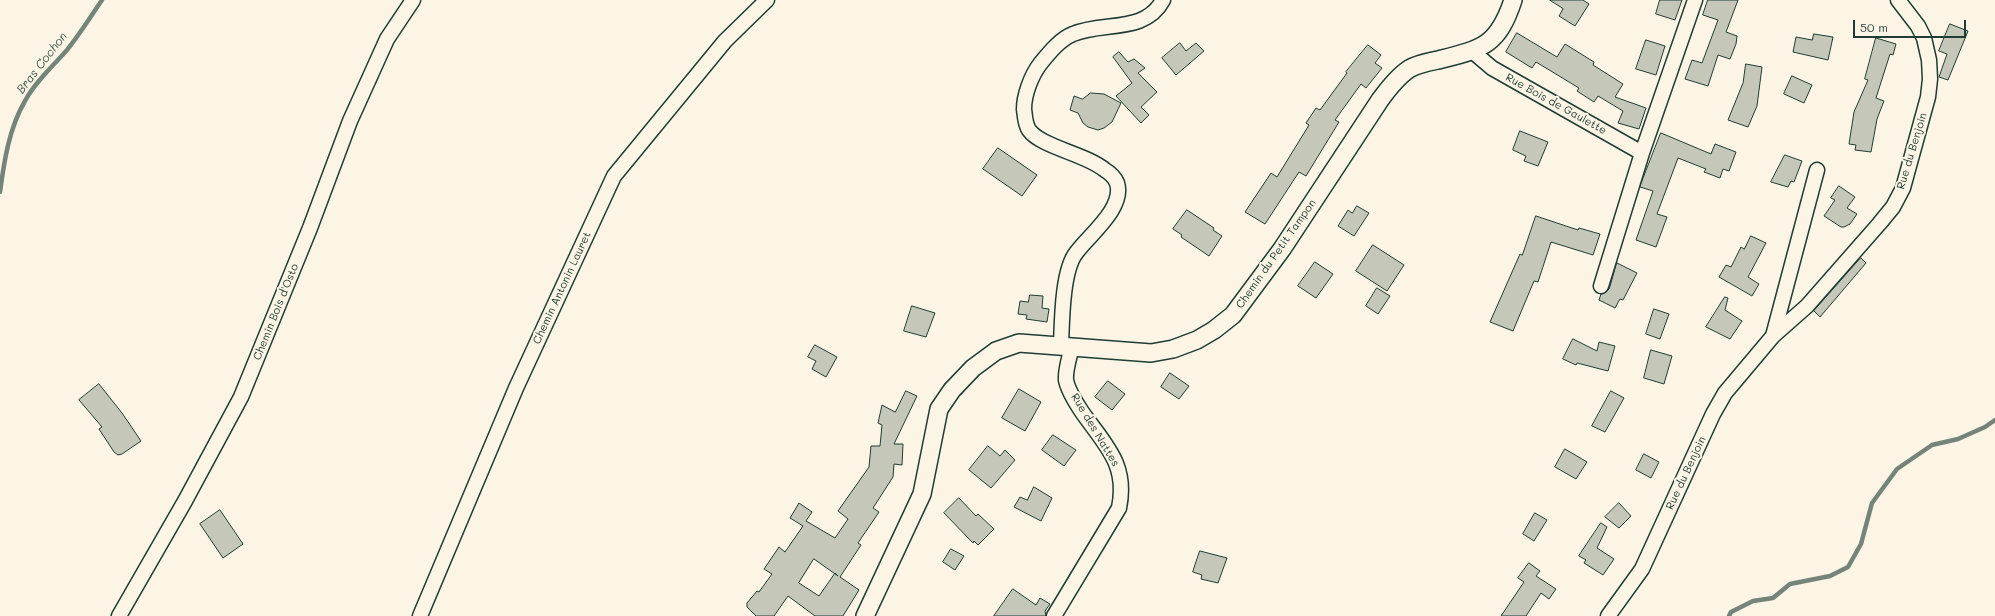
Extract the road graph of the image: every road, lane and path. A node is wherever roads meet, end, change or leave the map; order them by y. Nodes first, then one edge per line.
1 (414, 0) edge
2 (767, 0) edge
3 (1163, 0) edge
4 (1513, 0) edge
5 (1695, 0) edge
6 (1898, 0) edge
7 (1472, 51) junction
8 (1642, 152) junction
9 (1817, 170) dead end
10 (1601, 286) dead end
11 (1773, 336) junction
12 (1066, 346) junction
13 (119, 616) edge
14 (420, 616) edge
15 (865, 616) edge
16 (1054, 616) edge
17 (1608, 616) edge

1 - 13 street, Chemin Bois d'Osto
2 - 14 street, Chemin Antonin Lauret
3 - 12 street, Rue des Nattes
4 - 7 street, Chemin du Petit Tampon
5 - 8 street
6 - 11 street, Rue du Benjoin
7 - 8 street, Rue Bois de Gaulette
7 - 12 street, Chemin du Petit Tampon
8 - 10 street
9 - 11 street, Rue du Benjoin
11 - 17 street, Rue du Benjoin
12 - 15 street, Chemin du Petit Tampon
12 - 16 street, Rue des Nattes

